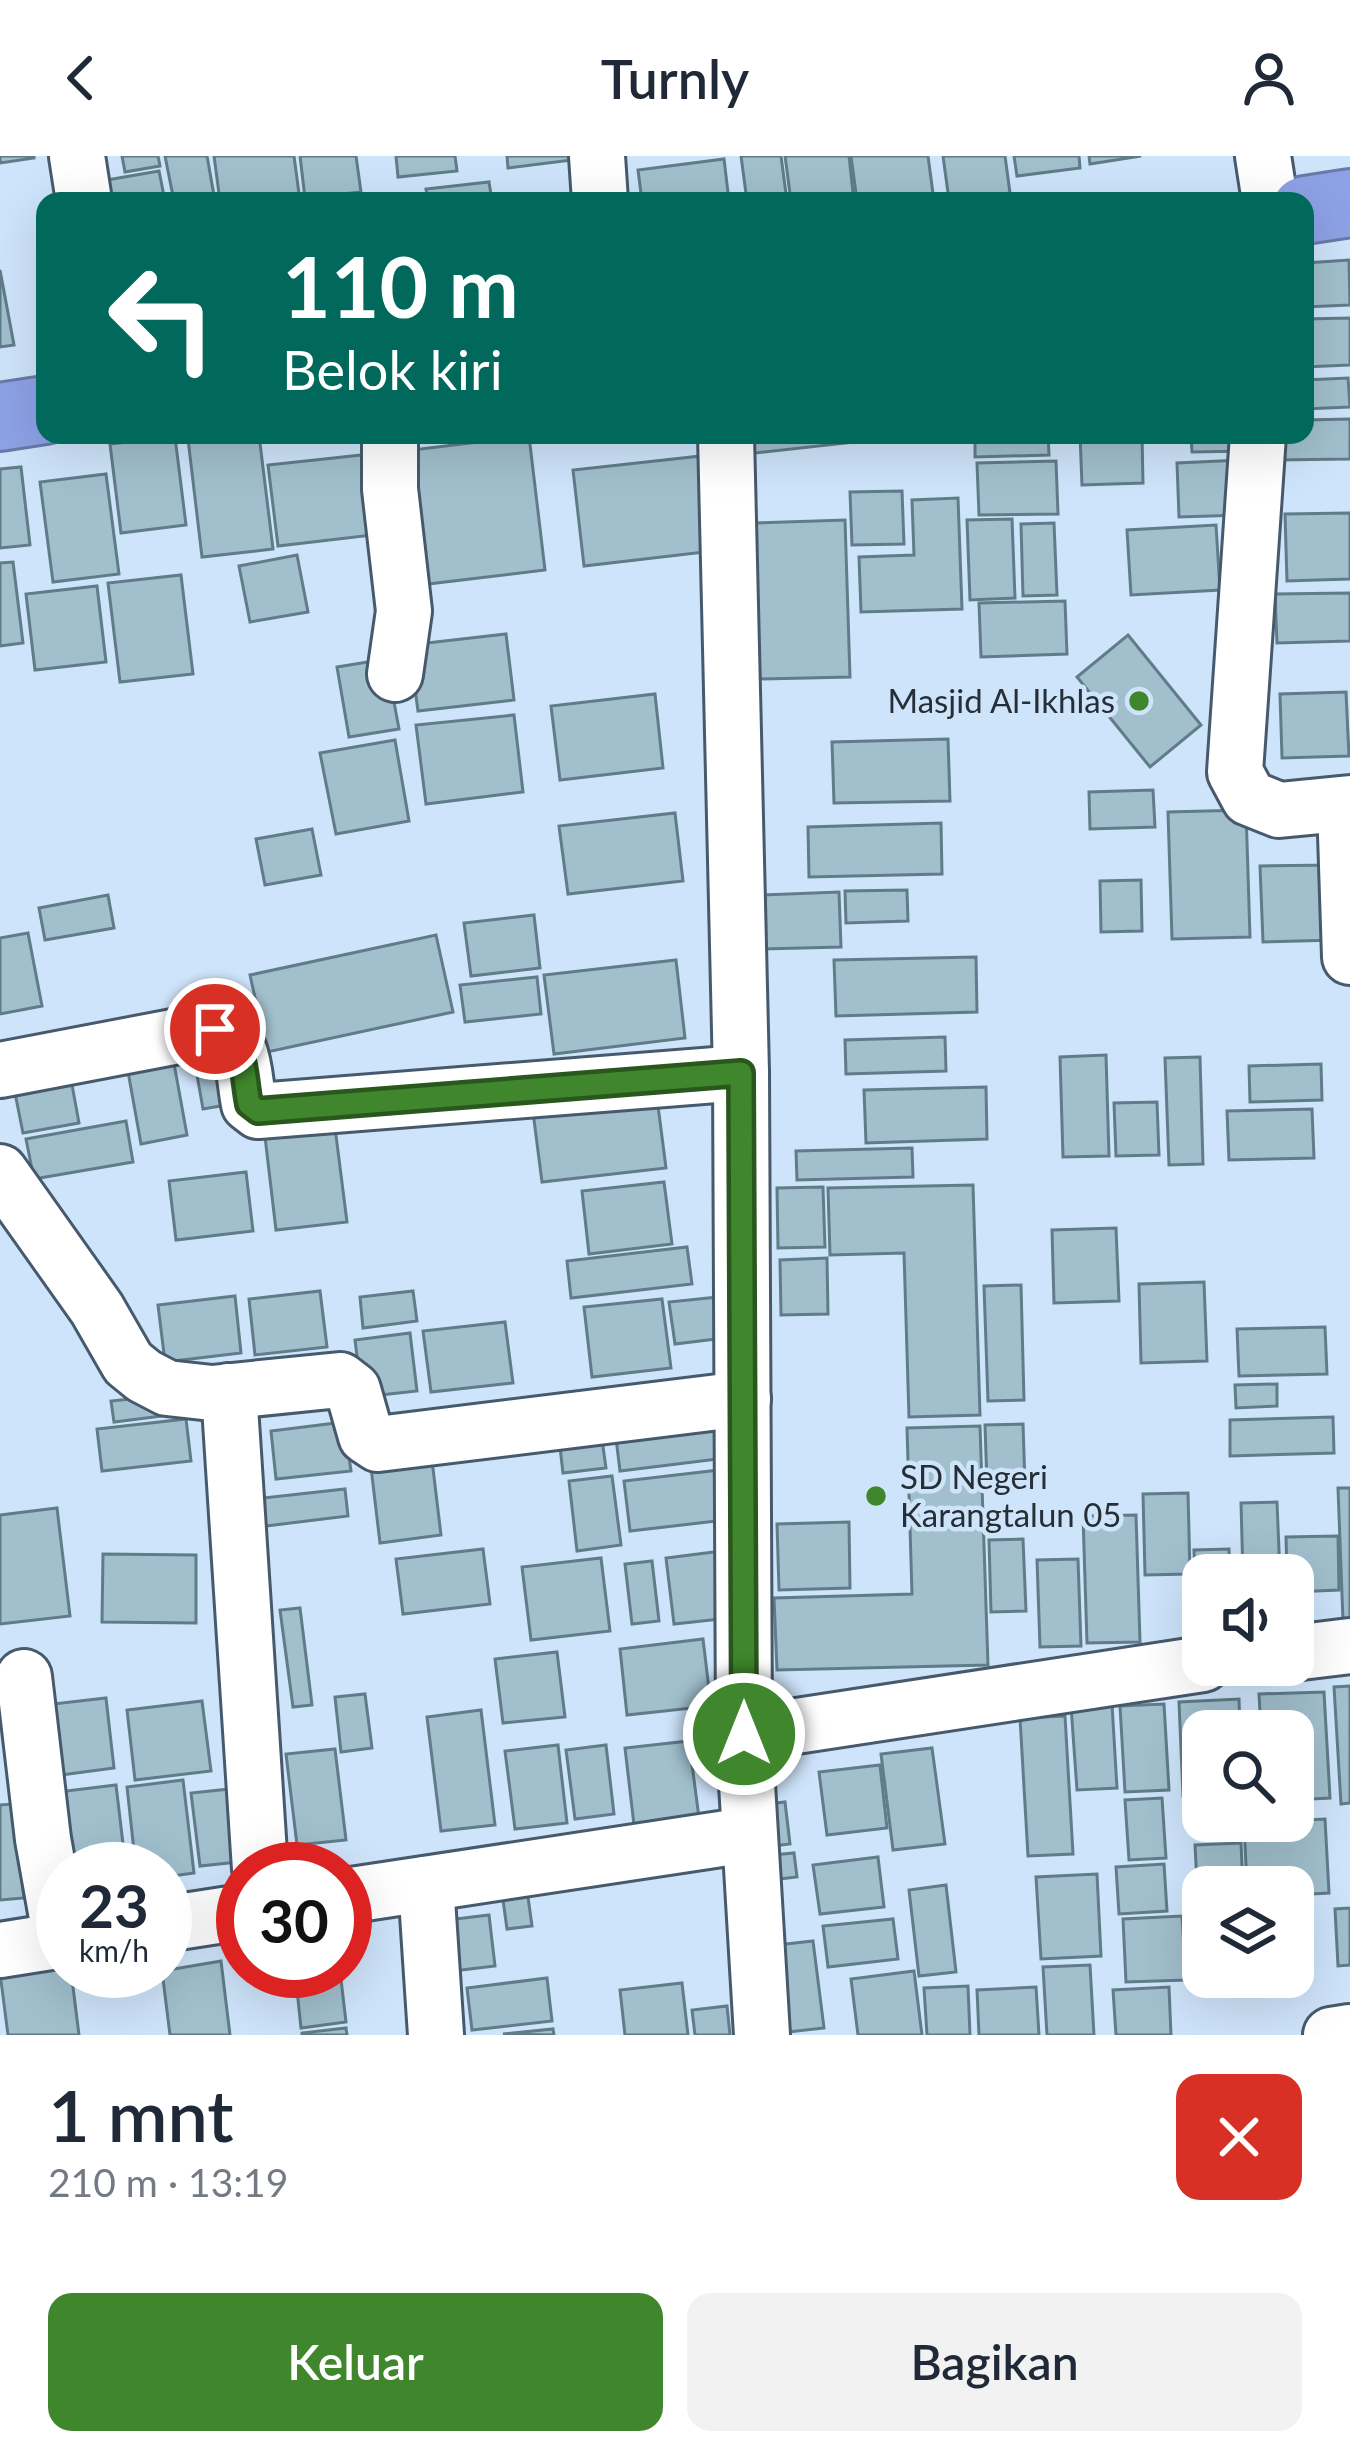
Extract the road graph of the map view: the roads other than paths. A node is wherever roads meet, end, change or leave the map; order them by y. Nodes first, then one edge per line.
1 (77, 156) edge
2 (597, 156) edge
3 (1264, 156) edge
4 (82, 192) edge
5 (599, 192) edge
6 (1269, 192) edge
7 (1350, 203) edge
8 (1314, 209) edge
9 (36, 411) edge
10 (0, 417) edge
11 (390, 444) edge
12 (726, 444) edge
13 (1257, 444) edge
14 (395, 674) dead end
15 (1347, 804) edge
16 (1350, 957) edge
17 (0, 1070) edge
18 (741, 1073) junction
19 (0, 1172) edge
20 (229, 1391) junction
21 (743, 1399) junction
22 (1350, 1646) edge
23 (1314, 1650) edge
24 (1182, 1667) edge
25 (24, 1678) dead end
26 (744, 1734) junction
27 (747, 1835) junction
28 (44, 1842) edge
29 (258, 1842) edge
30 (426, 1884) junction
31 (372, 1892) edge
32 (36, 1944) edge
33 (0, 1949) edge
34 (1350, 2032) edge
35 (436, 2035) edge
36 (762, 2035) edge
37 (1330, 2035) edge

1 - 4 street
2 - 5 street
3 - 6 street
7 - 8 highway
9 - 10 highway
11 - 14 street
12 - 18 street
13 - 15 street
15 - 16 street
17 - 18 street
18 - 21 street
19 - 20 street
20 - 21 street
20 - 29 street
21 - 26 street
22 - 23 street
24 - 26 street
25 - 28 street
26 - 27 street
27 - 30 street
27 - 36 street
30 - 31 street
30 - 35 street
32 - 33 street
34 - 37 street

